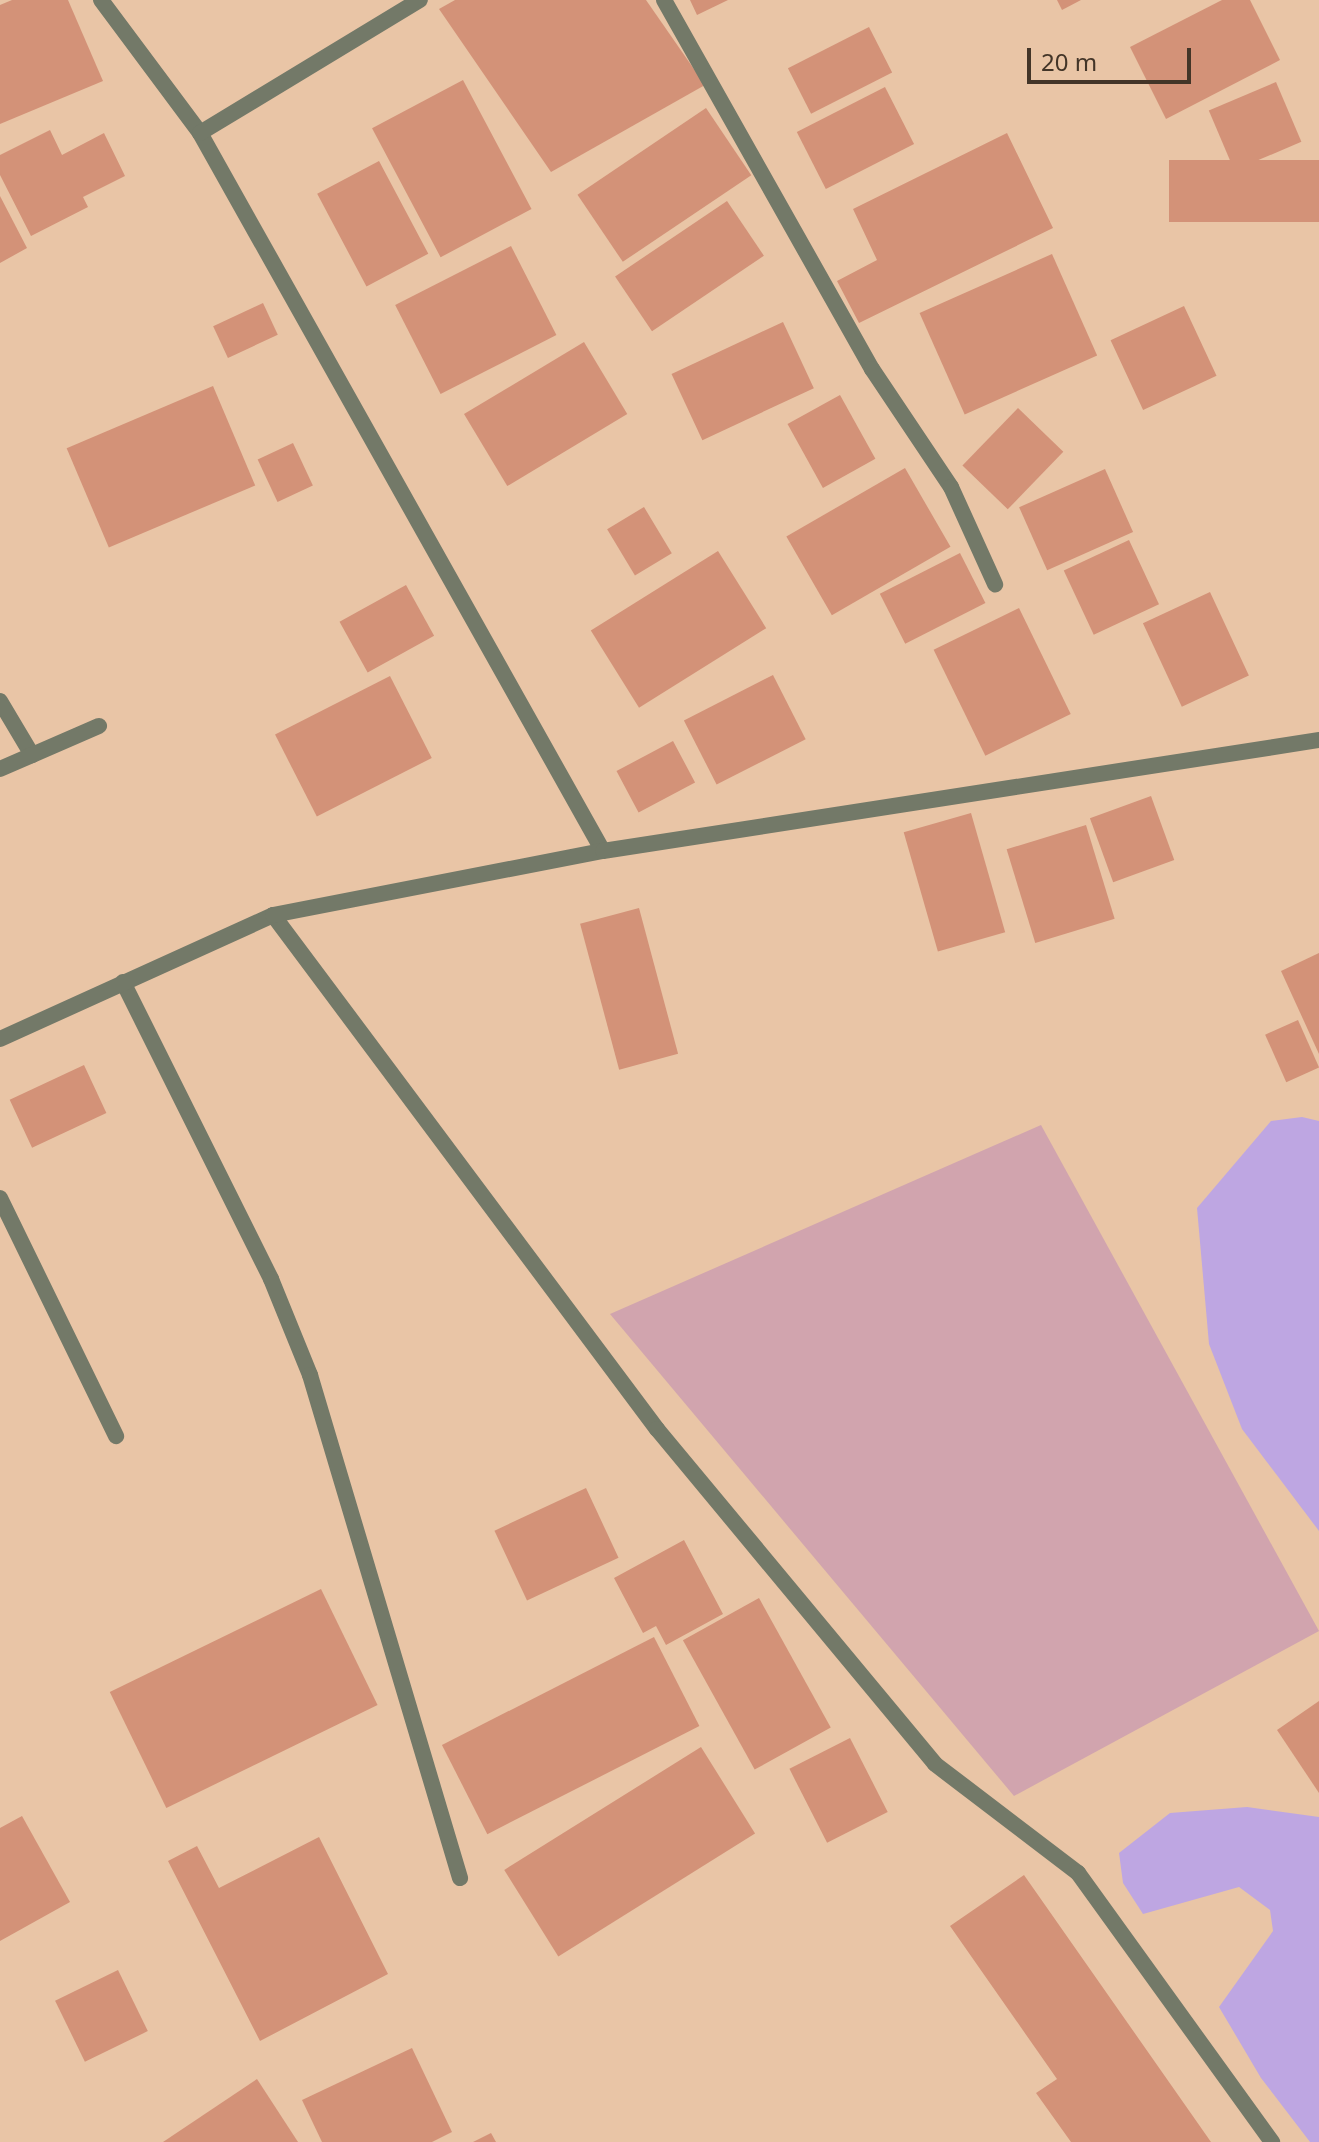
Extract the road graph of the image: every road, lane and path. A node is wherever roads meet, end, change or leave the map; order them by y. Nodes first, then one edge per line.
1 (101, 0) edge
2 (420, 0) edge
3 (664, 0) edge
4 (200, 133) junction
5 (995, 584) dead end
6 (0, 701) edge
7 (99, 726) dead end
8 (1319, 740) edge
9 (32, 755) junction
10 (0, 769) edge
11 (603, 851) junction
12 (273, 915) junction
13 (123, 982) junction
14 (0, 1039) edge
15 (0, 1198) edge
16 (116, 1436) dead end
17 (460, 1878) dead end
18 (1272, 2142) edge

1 - 4 street
2 - 4 street
3 - 5 street
4 - 11 street
6 - 9 street
7 - 9 street
8 - 11 street
9 - 10 street
11 - 12 street
12 - 13 street
12 - 18 street
13 - 14 street
13 - 17 street
15 - 16 street

